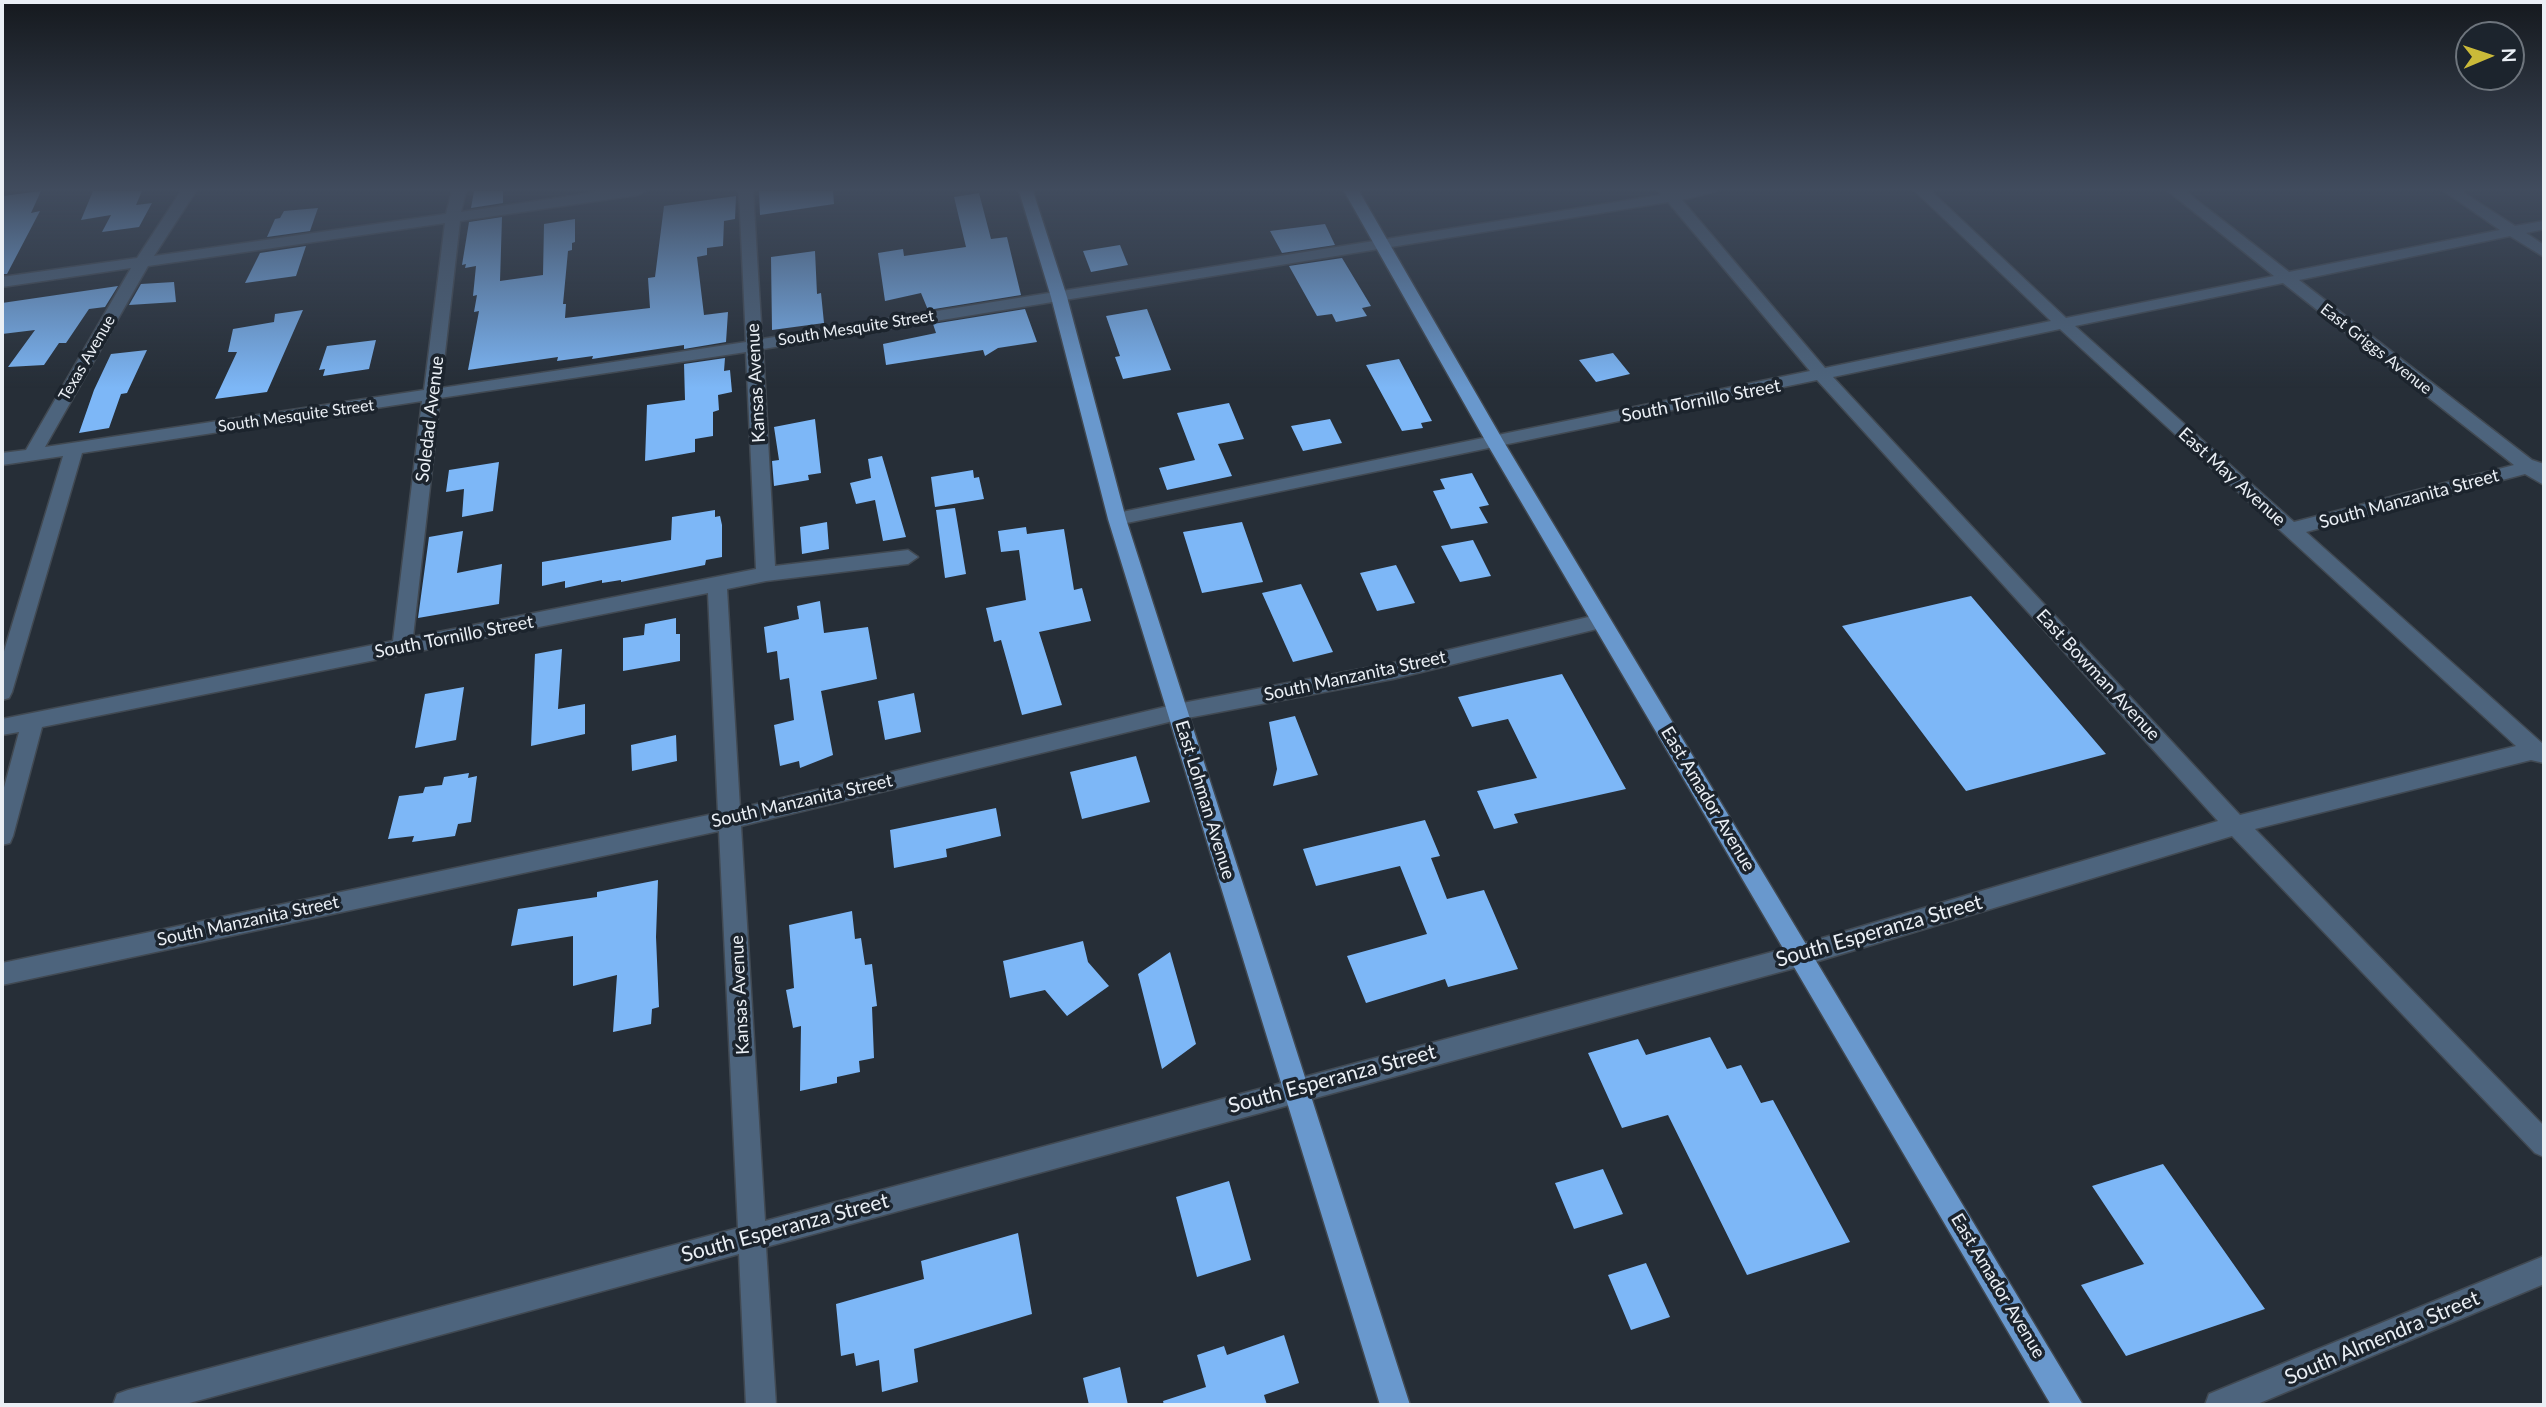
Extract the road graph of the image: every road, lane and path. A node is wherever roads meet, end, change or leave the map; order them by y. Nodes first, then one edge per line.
1 (146, 257) edge
2 (178, 257) edge
3 (449, 257) edge
4 (750, 257) edge
5 (1046, 257) edge
6 (1316, 257) edge
7 (1390, 257) edge
8 (1721, 257) edge
9 (1992, 257) edge
10 (2257, 257) edge
11 (2390, 257) edge
12 (142, 262) junction
13 (2284, 278) junction
14 (2, 282) edge
15 (1059, 297) junction
16 (2062, 323) junction
17 (755, 344) junction
18 (1823, 376) junction
19 (434, 396) junction
20 (1495, 442) junction
21 (74, 449) junction
22 (32, 454) junction
23 (2, 459) edge
24 (2536, 465) edge
25 (2544, 479) edge
26 (1117, 519) junction
27 (2290, 530) junction
28 (908, 558) dead end
29 (766, 574) junction
30 (717, 584) junction
31 (1601, 621) junction
32 (402, 647) junction
33 (2, 692) edge
34 (1177, 712) junction
35 (33, 720) junction
36 (2, 726) edge
37 (2540, 755) edge
38 (731, 819) junction
39 (2236, 825) junction
40 (2, 836) edge
41 (1802, 955) junction
42 (2, 974) edge
43 (1295, 1089) junction
44 (2544, 1144) edge
45 (752, 1237) junction
46 (2544, 1270) edge
47 (128, 1405) edge
48 (761, 1405) edge
49 (1395, 1405) edge
50 (2068, 1405) edge
51 (2220, 1405) edge

1 - 12 street, Texas Avenue
2 - 12 street
3 - 19 street, Soledad Avenue
4 - 17 street, Kansas Avenue
5 - 15 main road, East Lohman Avenue
6 - 15 street, South Mesquite Street
7 - 20 main road, East Amador Avenue
8 - 18 street, East Bowman Avenue
9 - 16 street, East May Avenue
10 - 13 street, East Griggs Avenue
11 - 13 street, South Tornillo Street
12 - 14 street
12 - 22 street, Texas Avenue
13 - 16 street, South Tornillo Street
13 - 24 street, East Griggs Avenue
15 - 17 street, South Mesquite Street
15 - 26 main road, East Lohman Avenue
16 - 18 street, South Tornillo Street
16 - 27 street, East May Avenue
17 - 19 street, South Mesquite Street
17 - 29 street, Kansas Avenue
18 - 20 street, South Tornillo Street
18 - 39 street, East Bowman Avenue
19 - 21 street, South Mesquite Street
19 - 32 street, Soledad Avenue
20 - 26 street, South Tornillo Street
20 - 31 main road, East Amador Avenue
21 - 22 street, South Mesquite Street
21 - 33 street
22 - 23 street, South Mesquite Street
24 - 25 street, East Griggs Avenue
24 - 27 street, South Manzanita Street
26 - 34 main road, East Lohman Avenue
27 - 37 street, East May Avenue
28 - 29 street, South Tornillo Street
29 - 30 street, South Tornillo Street
30 - 32 street, South Tornillo Street
30 - 38 street, Kansas Avenue
31 - 34 street, South Manzanita Street
31 - 41 main road, East Amador Avenue
32 - 35 street, South Tornillo Street
34 - 38 street, South Manzanita Street
34 - 43 main road, East Lohman Avenue
35 - 36 street, South Tornillo Street
35 - 40 street
37 - 39 street, South Esperanza Street
38 - 42 street, South Manzanita Street
38 - 45 street, Kansas Avenue
39 - 41 street, South Esperanza Street
39 - 44 street, East Bowman Avenue
41 - 43 street, South Esperanza Street
41 - 50 main road, East Amador Avenue
43 - 45 street, South Esperanza Street
43 - 49 main road, East Lohman Avenue
45 - 47 street, South Esperanza Street
45 - 48 street, Kansas Avenue
46 - 51 street, South Almendra Street

